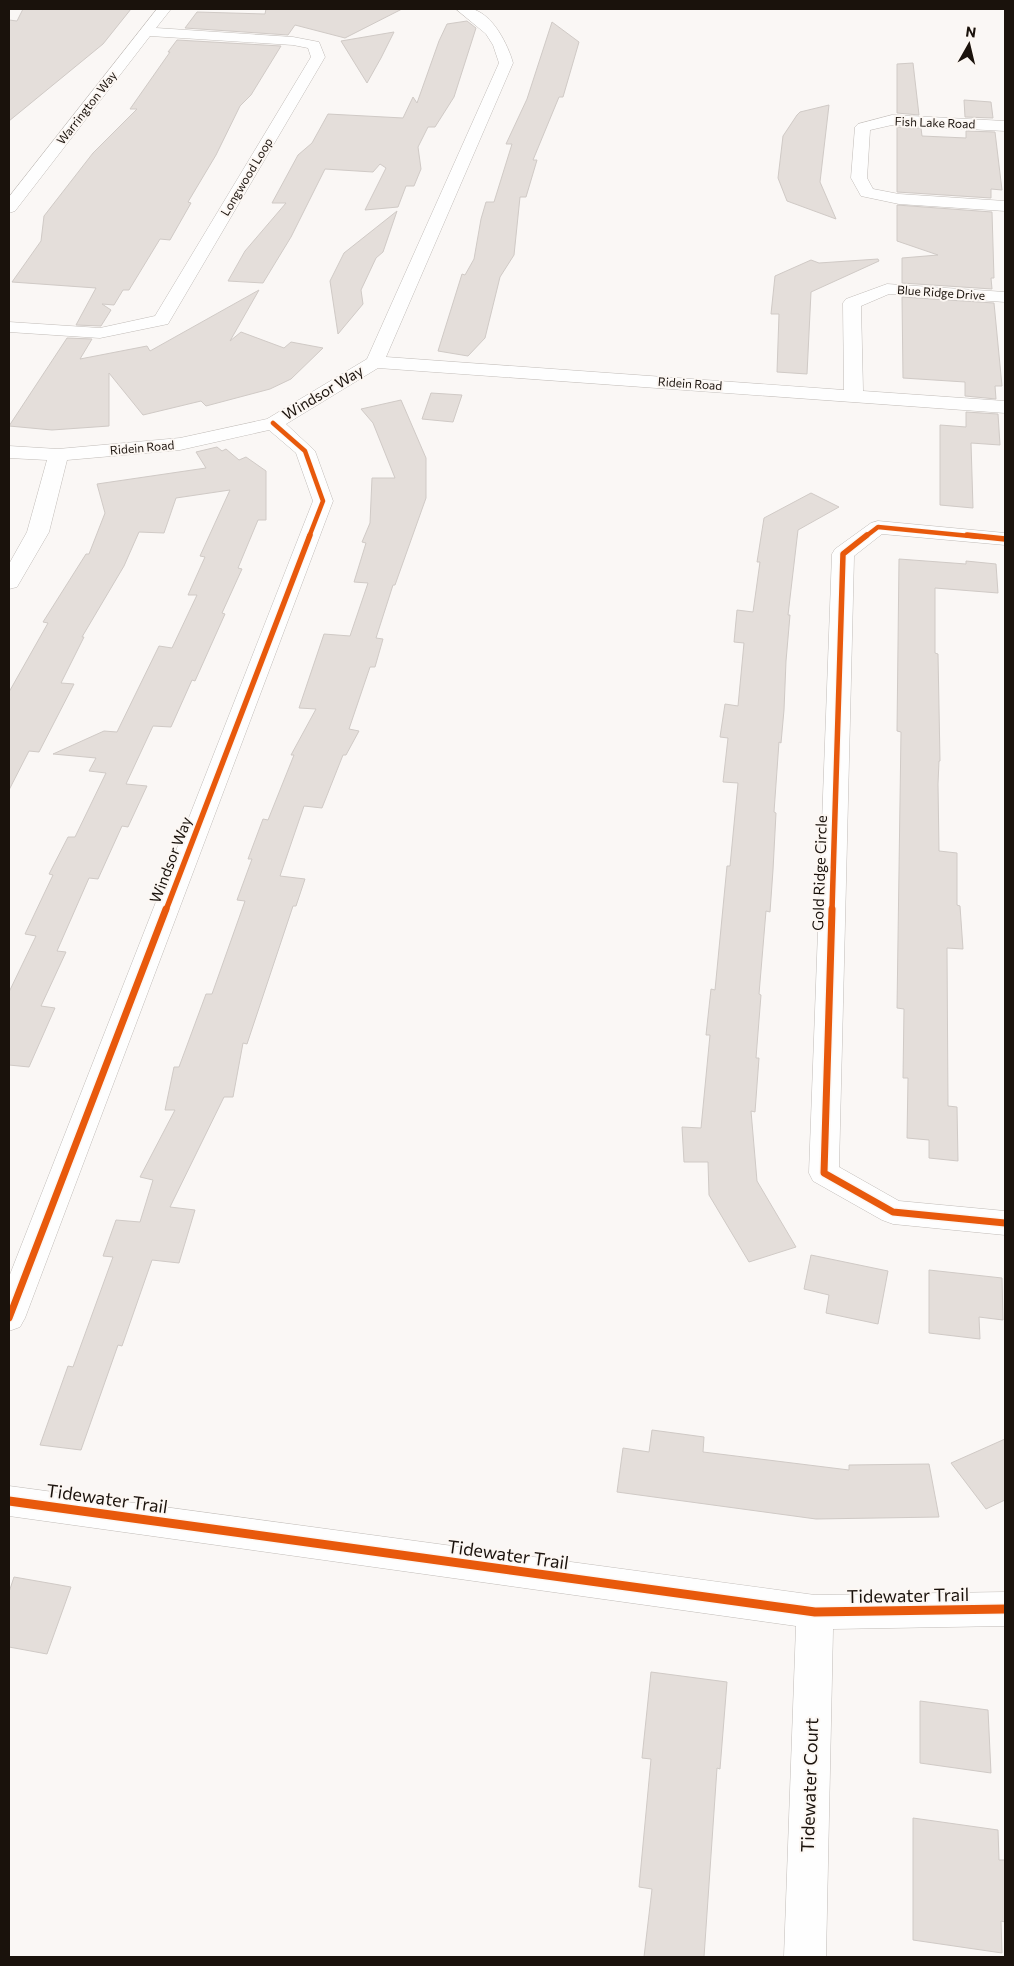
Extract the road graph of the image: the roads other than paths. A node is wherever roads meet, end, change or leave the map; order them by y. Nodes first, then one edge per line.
1 (164, 9) edge
2 (463, 9) edge
3 (147, 32) junction
4 (1005, 126) edge
5 (1005, 206) edge
6 (9, 208) edge
7 (1005, 297) edge
8 (9, 327) edge
9 (375, 362) junction
10 (854, 396) junction
11 (1005, 406) edge
12 (273, 423) junction
13 (9, 452) edge
14 (58, 455) junction
15 (1005, 539) edge
16 (9, 582) edge
17 (1005, 1223) edge
18 (9, 1318) edge
19 (9, 1501) edge
20 (1005, 1609) edge
21 (815, 1612) junction
22 (806, 1957) edge

1 - 3 street, Warrington Way
2 - 9 street, Windsor Way
3 - 6 street, Warrington Way
3 - 8 street, Longwood Loop
4 - 5 street, Fish Lake Road
7 - 10 street, Blue Ridge Drive
9 - 10 street, Ridein Road
9 - 12 street, Windsor Way
10 - 11 street, Ridein Road
12 - 14 street, Ridein Road
12 - 18 street, Windsor Way
13 - 14 street, Ridein Road
14 - 16 street
15 - 17 street, Gold Ridge Circle
19 - 21 street, Tidewater Trail
20 - 21 street, Tidewater Trail
21 - 22 street, Tidewater Court

